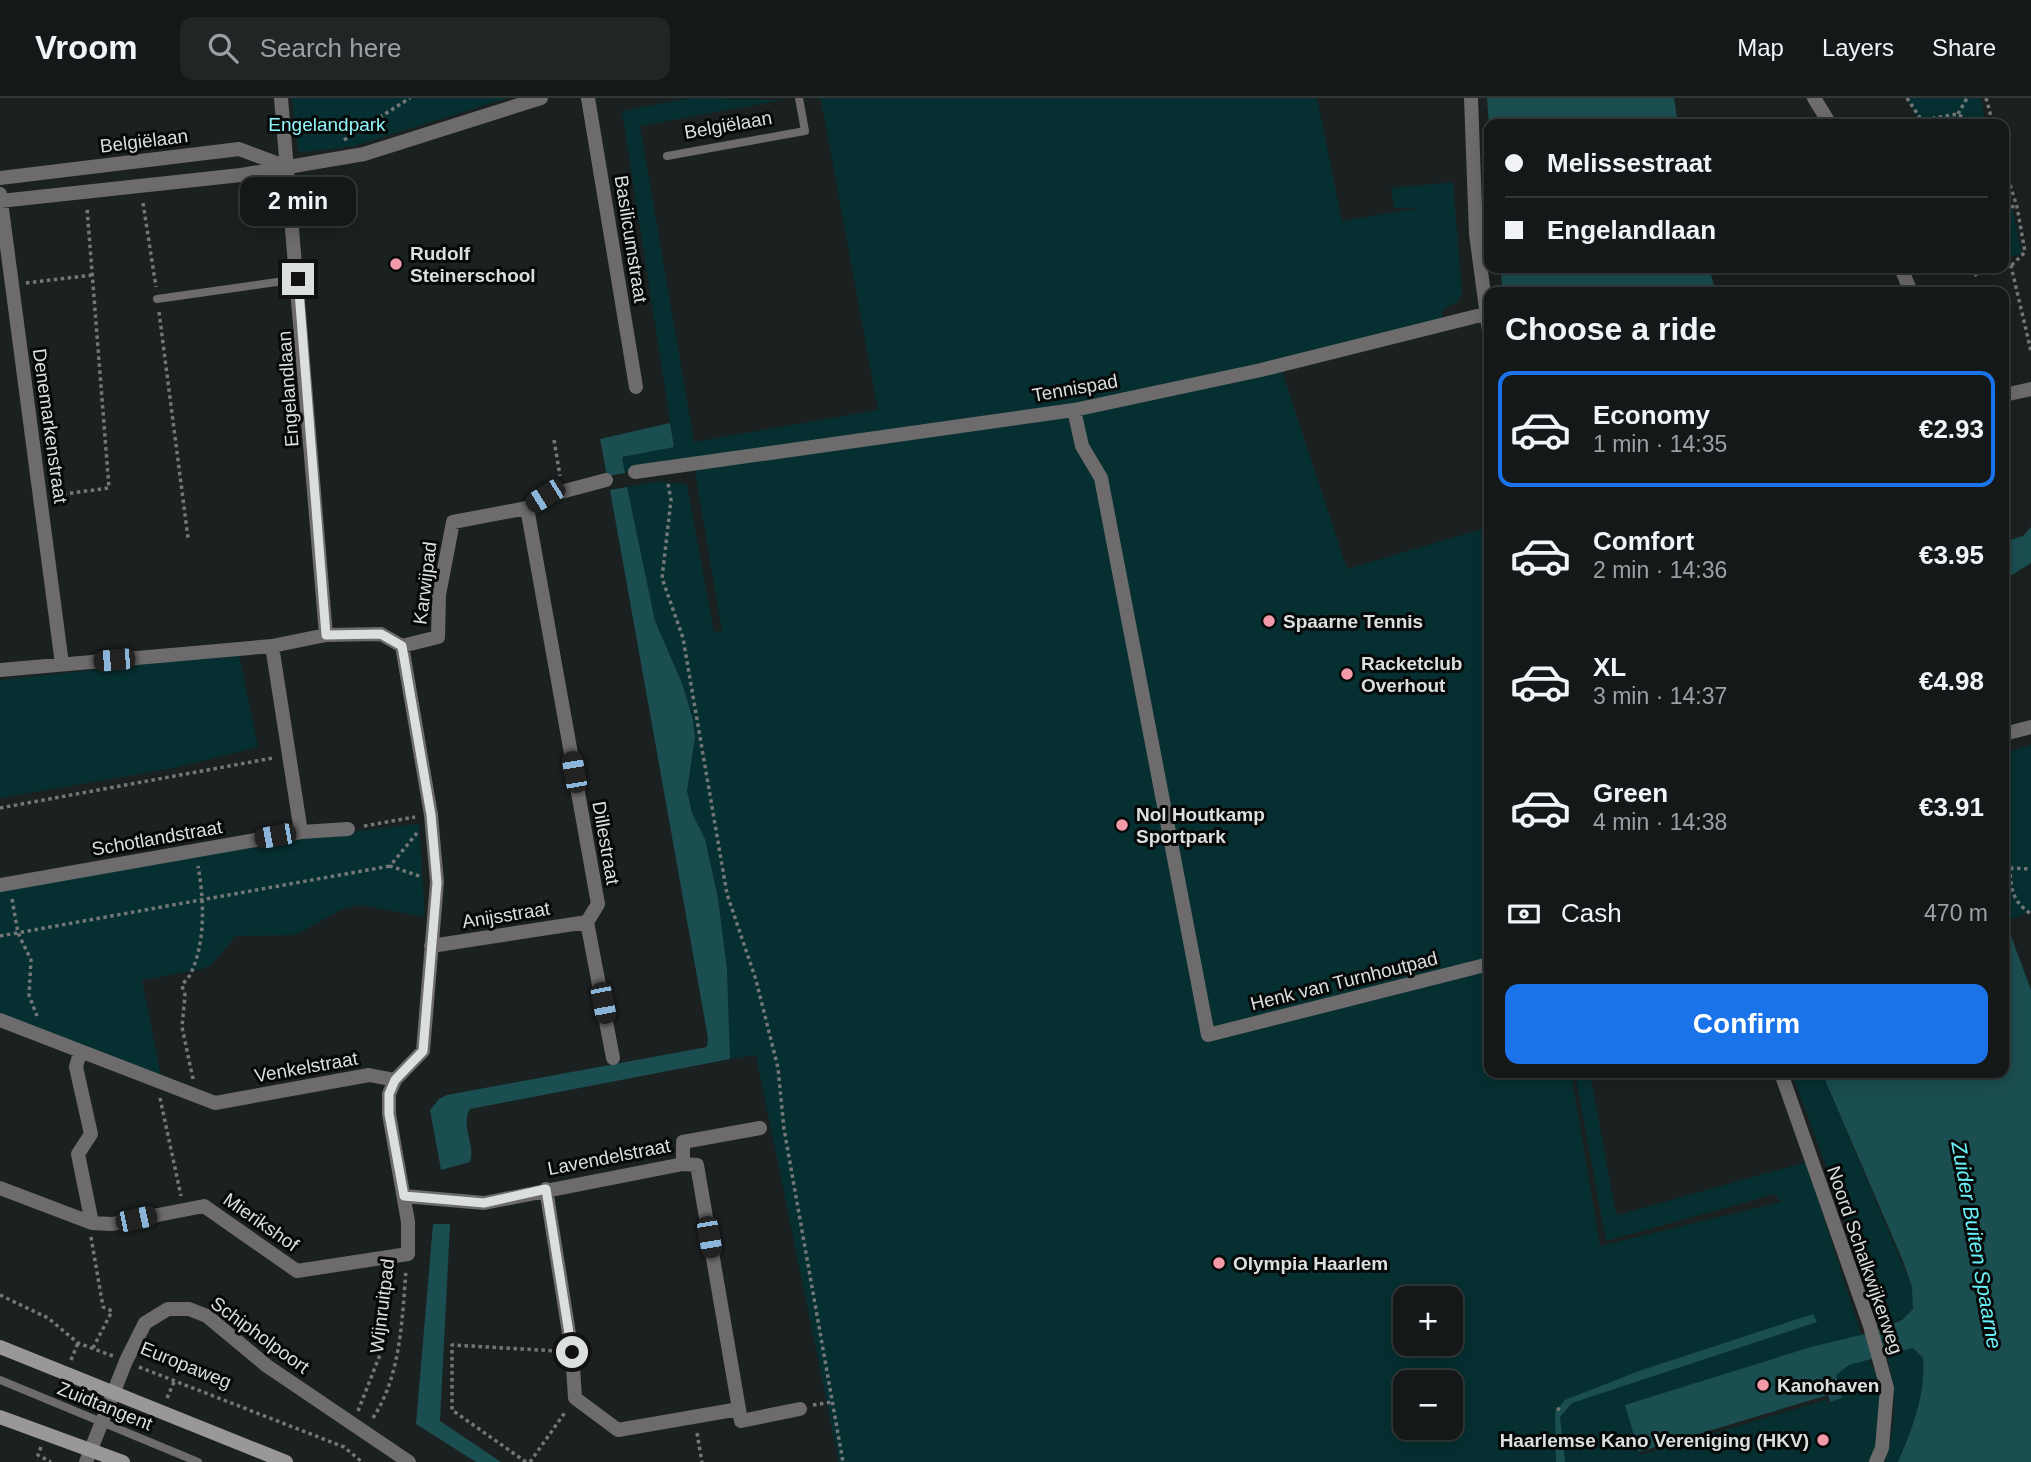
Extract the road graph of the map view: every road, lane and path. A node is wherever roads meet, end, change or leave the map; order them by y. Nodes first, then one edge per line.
1 (281, 98) edge
2 (410, 98) edge
3 (541, 98) edge
4 (588, 98) edge
5 (799, 98) edge
6 (1471, 98) edge
7 (1814, 98) edge
8 (1907, 98) edge
9 (1967, 98) edge
10 (1986, 98) edge
11 (1958, 114) junction
12 (1827, 119) edge
13 (1922, 119) edge
14 (1932, 119) edge
15 (1965, 119) edge
16 (1992, 119) edge
17 (337, 145) dead end
18 (667, 156) dead end
19 (289, 168) junction
20 (0, 178) edge
21 (2009, 182) edge
22 (0, 193) edge
23 (0, 200) edge
24 (143, 203) dead end
25 (2009, 206) edge
26 (2017, 207) junction
27 (87, 208) dead end
28 (2011, 265) joint
29 (1982, 273) edge
30 (93, 275) junction
31 (1974, 275) dead end
32 (298, 279) junction
33 (12, 285) junction
34 (158, 299) junction
35 (1484, 305) edge
36 (1484, 314) edge
37 (2031, 351) edge
38 (636, 387) dead end
39 (2031, 389) edge
40 (2009, 394) edge
41 (1074, 410) junction
42 (554, 440) dead end
43 (666, 466) junction
44 (635, 472) dead end
45 (606, 480) dead end
46 (562, 492) junction
47 (40, 497) junction
48 (527, 508) junction
49 (188, 538) dead end
50 (326, 635) junction
51 (272, 646) junction
52 (402, 646) junction
53 (62, 664) junction
54 (0, 670) edge
55 (2031, 727) edge
56 (2009, 733) edge
57 (288, 755) junction
58 (0, 808) edge
59 (431, 815) junction
60 (348, 829) joint
61 (301, 832) junction
62 (390, 866) junction
63 (2010, 868) joint
64 (2031, 869) edge
65 (200, 879) dead end
66 (437, 883) junction
67 (0, 885) edge
68 (204, 900) junction
69 (14, 910) dead end
70 (2031, 914) edge
71 (587, 922) junction
72 (18, 933) junction
73 (0, 936) edge
74 (430, 946) junction
75 (1484, 965) edge
76 (0, 1020) edge
77 (32, 1032) junction
78 (80, 1052) junction
79 (613, 1058) dead end
80 (1783, 1078) edge
81 (156, 1079) junction
82 (395, 1080) junction
83 (196, 1095) junction
84 (760, 1128) dead end
85 (683, 1164) junction
86 (0, 1188) edge
87 (546, 1189) junction
88 (404, 1196) junction
89 (184, 1208) junction
90 (90, 1222) junction
91 (408, 1254) junction
92 (382, 1257) junction
93 (0, 1295) edge
94 (0, 1346) edge
95 (93, 1349) junction
96 (572, 1352) junction
97 (126, 1361) junction
98 (0, 1380) edge
99 (114, 1392) junction
100 (575, 1398) junction
101 (1557, 1408) dead end
102 (739, 1409) junction
103 (800, 1409) dead end
104 (1562, 1412) dead end
105 (694, 1416) junction
106 (0, 1417) edge
107 (102, 1422) junction
108 (359, 1427) junction
109 (351, 1453) junction
110 (88, 1457) edge
111 (123, 1462) edge
112 (198, 1462) edge
113 (286, 1462) edge
114 (362, 1462) edge
115 (409, 1462) edge
116 (528, 1462) edge
117 (702, 1462) edge
118 (843, 1462) edge
119 (1876, 1462) edge

1 - 19 street, Engelandlaan
2 - 17 path
3 - 19 street
4 - 38 street, Basilicumstraat
5 - 18 lane, Belgiëlaan
6 - 35 street
7 - 12 street
8 - 13 path
9 - 11 path
10 - 16 path
11 - 14 path
11 - 15 path
19 - 20 street, Belgiëlaan
19 - 23 street
19 - 32 street, Engelandlaan
21 - 26 path
22 - 23 street, Denemarkenstraat
23 - 33 street, Denemarkenstraat
24 - 34 path
25 - 26 path
26 - 28 path
27 - 30 path
28 - 37 path
29 - 31 path
30 - 33 path
30 - 47 path
32 - 34 lane
32 - 50 street, Engelandlaan
33 - 47 street, Denemarkenstraat
34 - 49 path
36 - 41 street, Tennispad
39 - 40 street
41 - 43 street, Tennispad
41 - 75 street, Henk van Turnhoutpad
42 - 46 path
43 - 44 street, Tennispad
43 - 118 path
45 - 46 street
46 - 48 street
47 - 53 street, Denemarkenstraat
48 - 52 street, Karwijpad
48 - 71 street, Dillestraat
50 - 51 street, Karwijpad
50 - 52 street, Karwijpad
51 - 53 street, Karwijpad
51 - 57 street
52 - 59 street
53 - 54 street, Karwijpad
55 - 56 street
57 - 58 path
57 - 61 street
59 - 60 path
59 - 62 path
59 - 66 street
60 - 61 street, Schotlandstraat
61 - 67 street, Schotlandstraat
62 - 66 path
62 - 68 path
63 - 64 path
63 - 70 path
65 - 68 path
66 - 74 street
68 - 72 path
68 - 83 path
69 - 72 path
71 - 74 street, Anijsstraat
71 - 79 street, Dillestraat
72 - 73 path
72 - 77 path
74 - 82 street
76 - 77 street, Venkelstraat
77 - 78 street, Venkelstraat
78 - 81 street, Venkelstraat
78 - 90 street
80 - 119 street, Noord Schalkwijkerweg
81 - 83 street, Venkelstraat
81 - 89 path
82 - 83 street, Venkelstraat
82 - 88 street, Wijnruitpad
84 - 85 street, Lavendelstraat
85 - 87 street, Lavendelstraat
85 - 102 street
86 - 90 street
87 - 88 street, Lavendelstraat
87 - 96 street
88 - 91 street, Wijnruitpad
89 - 90 street, Mierikshof
89 - 92 street, Mierikshof
90 - 95 path
91 - 92 street, Mierikshof
91 - 108 path, Wijnruitpad
92 - 108 path
93 - 95 path, Europaweg
94 - 99 main road
95 - 97 path, Europaweg
96 - 100 street
96 - 116 path
97 - 99 street, Schipholpoort
97 - 108 street, Schipholpoort
97 - 109 path, Europaweg
98 - 107 lane, Zuidtangent
99 - 107 street, Schipholpoort
99 - 113 main road
100 - 105 street
100 - 116 path
101 - 104 path
102 - 103 street
102 - 105 street
105 - 117 path
106 - 110 main road
107 - 110 street, Schipholpoort
107 - 112 lane, Zuidtangent
108 - 109 path, Wijnruitpad
108 - 115 street, Schipholpoort
109 - 114 path, Europaweg
110 - 111 main road

